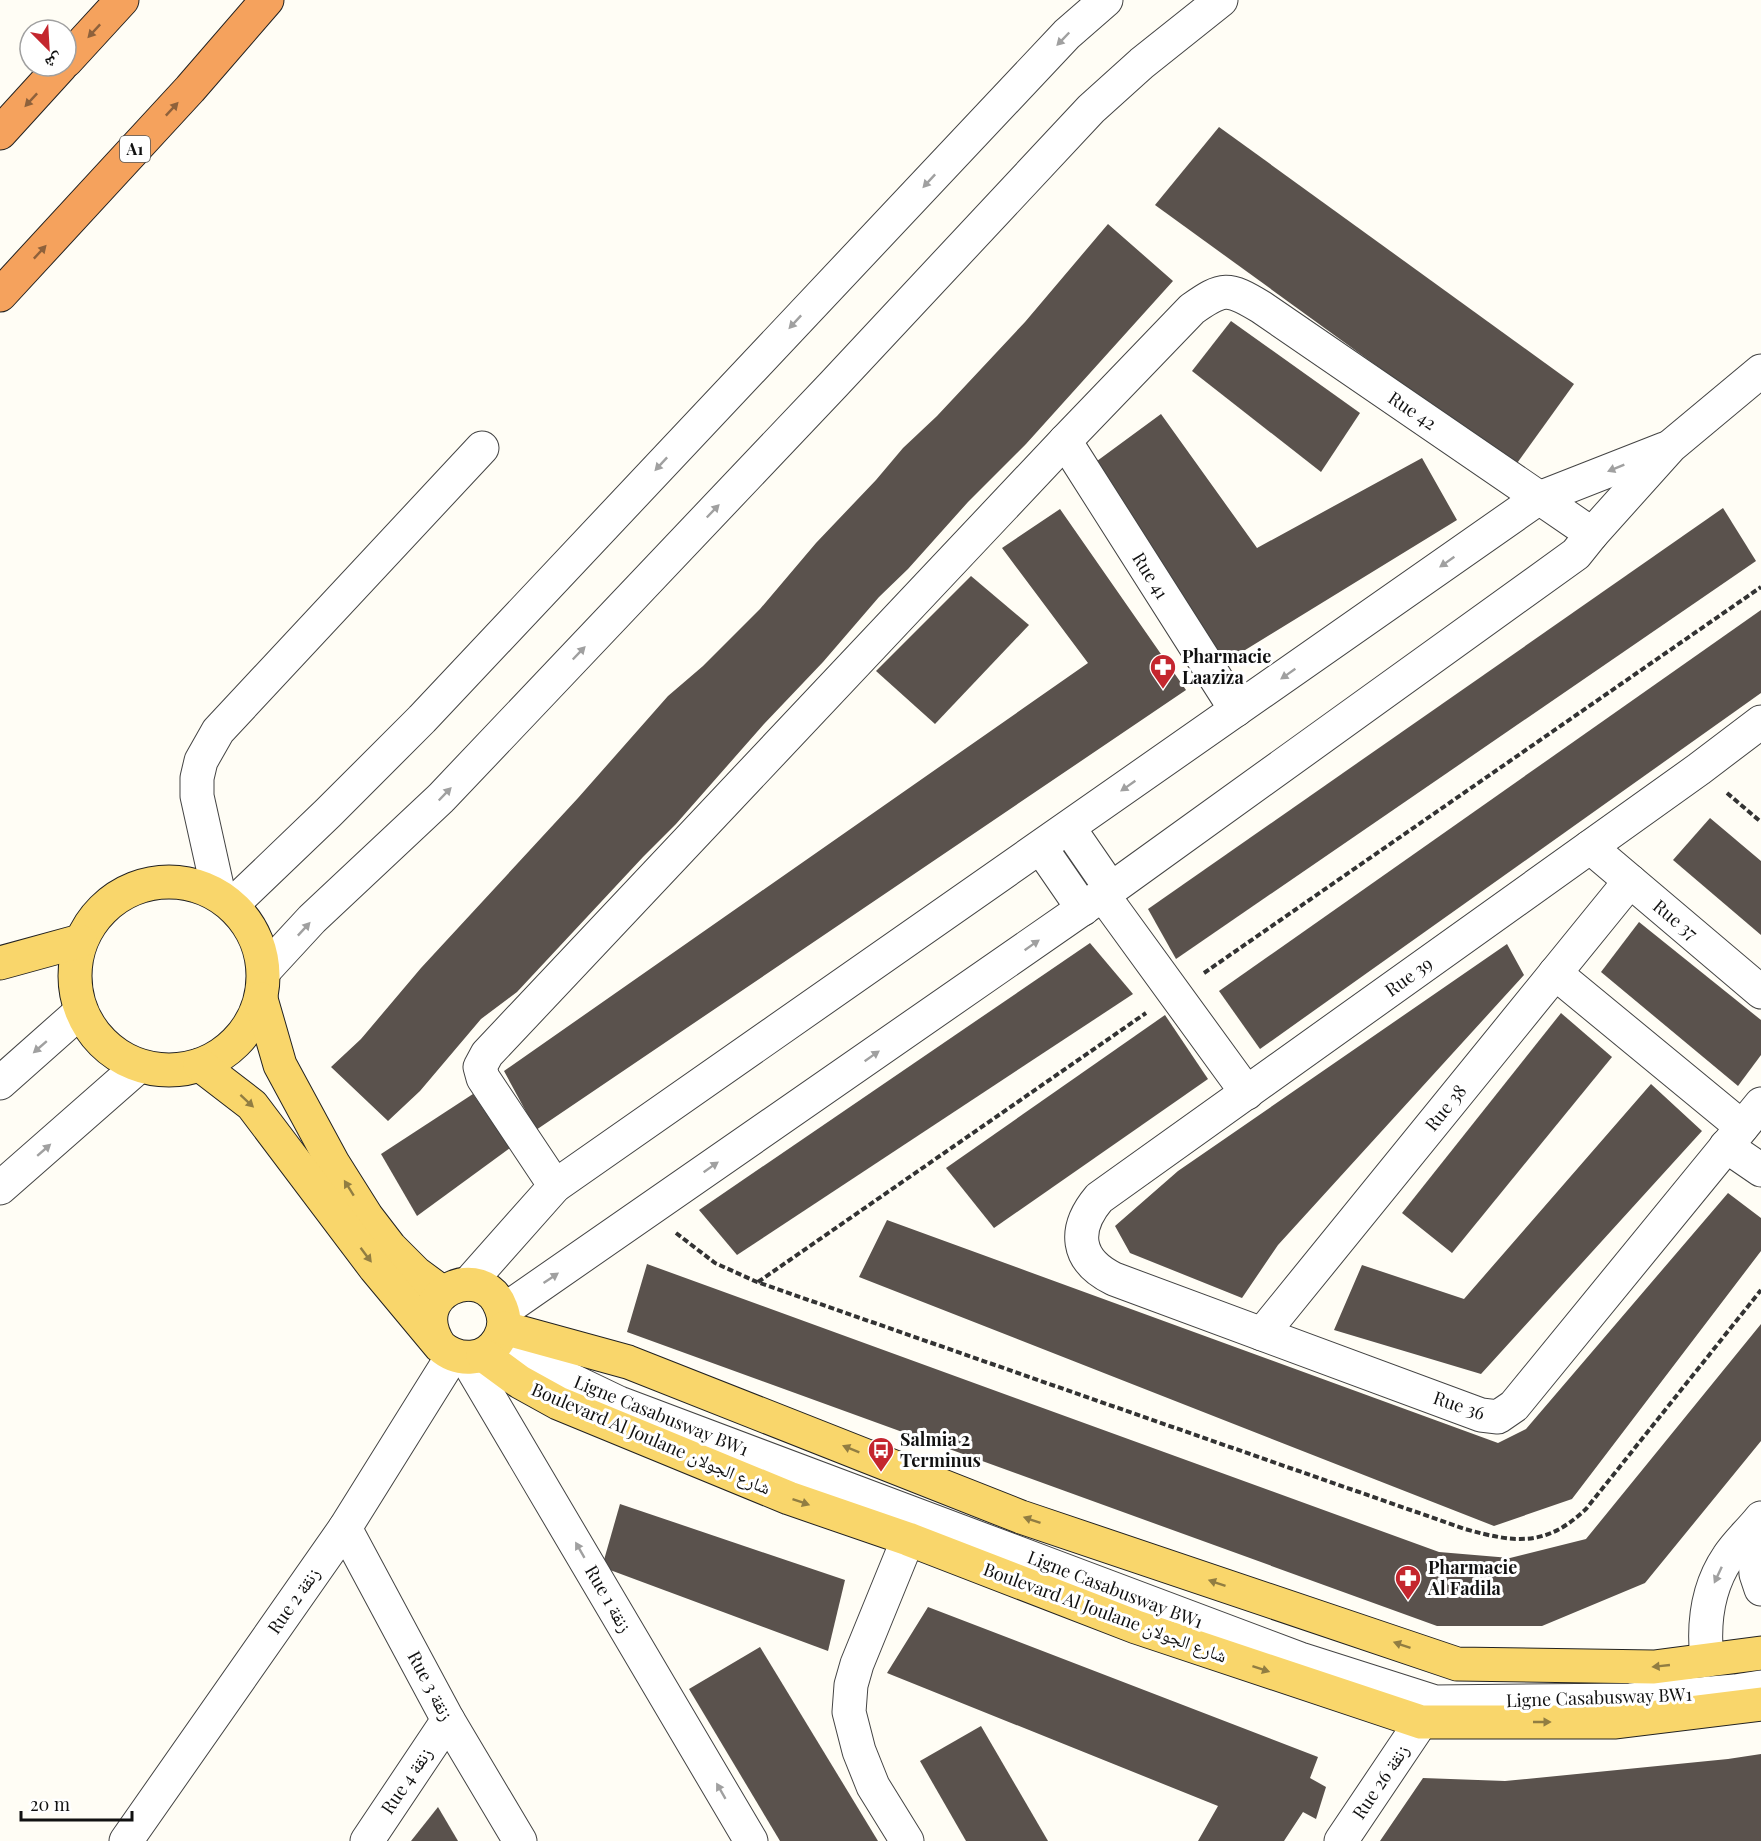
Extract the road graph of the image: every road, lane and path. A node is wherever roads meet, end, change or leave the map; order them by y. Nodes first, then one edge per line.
1 (122, 0) edge
2 (267, 0) edge
3 (1106, 0) edge
4 (1221, 0) edge
5 (78, 48) edge
6 (51, 78) edge
7 (0, 133) edge
8 (0, 295) edge
9 (1761, 371) edge
10 (1065, 441) junction
11 (1671, 446) junction
12 (483, 448) dead end
13 (1539, 498) junction
14 (1592, 534) junction
15 (1761, 587) edge
16 (1236, 710) junction
17 (1761, 722) edge
18 (1699, 769) junction
19 (1761, 822) edge
20 (1069, 828) junction
21 (1041, 848) junction
22 (1590, 848) junction
23 (1630, 881) junction
24 (1099, 898) junction
25 (226, 900) junction
26 (80, 941) junction
27 (0, 963) edge
28 (1555, 973) junction
29 (262, 985) junction
30 (1761, 992) edge
31 (1175, 993) junction
32 (80, 1012) junction
33 (200, 1065) junction
34 (140, 1066) junction
35 (0, 1083) edge
36 (1246, 1093) junction
37 (1743, 1126) edge
38 (1761, 1170) edge
39 (555, 1186) junction
40 (0, 1188) edge
41 (652, 1208) junction
42 (1082, 1246) joint
43 (757, 1282) junction
44 (455, 1288) junction
45 (1761, 1290) edge
46 (1262, 1334) junction
47 (481, 1342) junction
48 (1757, 1524) edge
49 (345, 1528) junction
50 (908, 1539) junction
51 (1761, 1589) edge
52 (1761, 1653) edge
53 (1707, 1660) junction
54 (1761, 1677) edge
55 (1761, 1687) edge
56 (1761, 1704) edge
57 (448, 1720) junction
58 (1421, 1722) junction
59 (126, 1841) edge
60 (367, 1841) edge
61 (520, 1841) edge
62 (751, 1841) edge
63 (907, 1841) edge
64 (1341, 1841) edge

1 -> 5 highway
8 -> 2 highway, A1
3 -> 25 street
29 -> 4 street
6 -> 7 highway
9 - 11 street
10 - 13 street, Rue 42
10 - 16 street, Rue 41
10 - 39 street
11 -> 13 street
11 - 14 street
12 - 25 street
13 - 14 street, Rue 42
13 -> 16 street
14 - 24 street
15 - 31 path
16 -> 20 street
17 - 18 street, Rue 39
18 - 19 path
18 - 22 street, Rue 39
20 - 21 street
20 - 24 street
21 - 24 street
21 - 39 street
22 - 23 street, Rue 37
22 - 36 street, Rue 39
23 - 28 street, Rue 38
23 - 30 street, Rue 37
24 - 31 street
41 -> 24 street
25 - 26 main road
25 - 29 main road
26 - 27 main road
26 - 32 main road
28 - 37 street
28 - 46 street, Rue 38
29 - 33 main road
44 -> 29 main road
31 - 36 street
31 - 43 path
32 - 34 main road
32 -> 35 street
33 - 34 main road
33 -> 47 main road
40 -> 34 street
36 - 42 street, Rue 39
37 - 38 street
37 - 46 street, Rue 36
39 - 44 street
41 - 43 path
47 -> 41 street
42 - 46 street, Rue 36
43 - 45 path
44 - 47 main road
44 - 47 main road
47 - 49 street, Rue 2 زنقة
47 -> 50 main road, Boulevard Al Joulane شارع الجولان
53 -> 47 main road
47 - 54 street, Ligne Casabusway BW1
47 - 55 street, Ligne Casabusway BW1
62 -> 47 street, Rue 1 زنقة
48 - 51 street
48 -> 53 street
49 - 57 street, Rue 3 زنقة
49 - 59 street, Rue 2 زنقة
50 -> 58 main road, Boulevard Al Joulane شارع الجولان
50 - 63 street
52 - 53 main road
58 -> 56 main road, Boulevard Al Joulane شارع الجولان
57 - 60 street, Rue 4 زنقة
57 - 61 street, Rue 3 زنقة
58 - 64 street, Rue 26 زنقة

